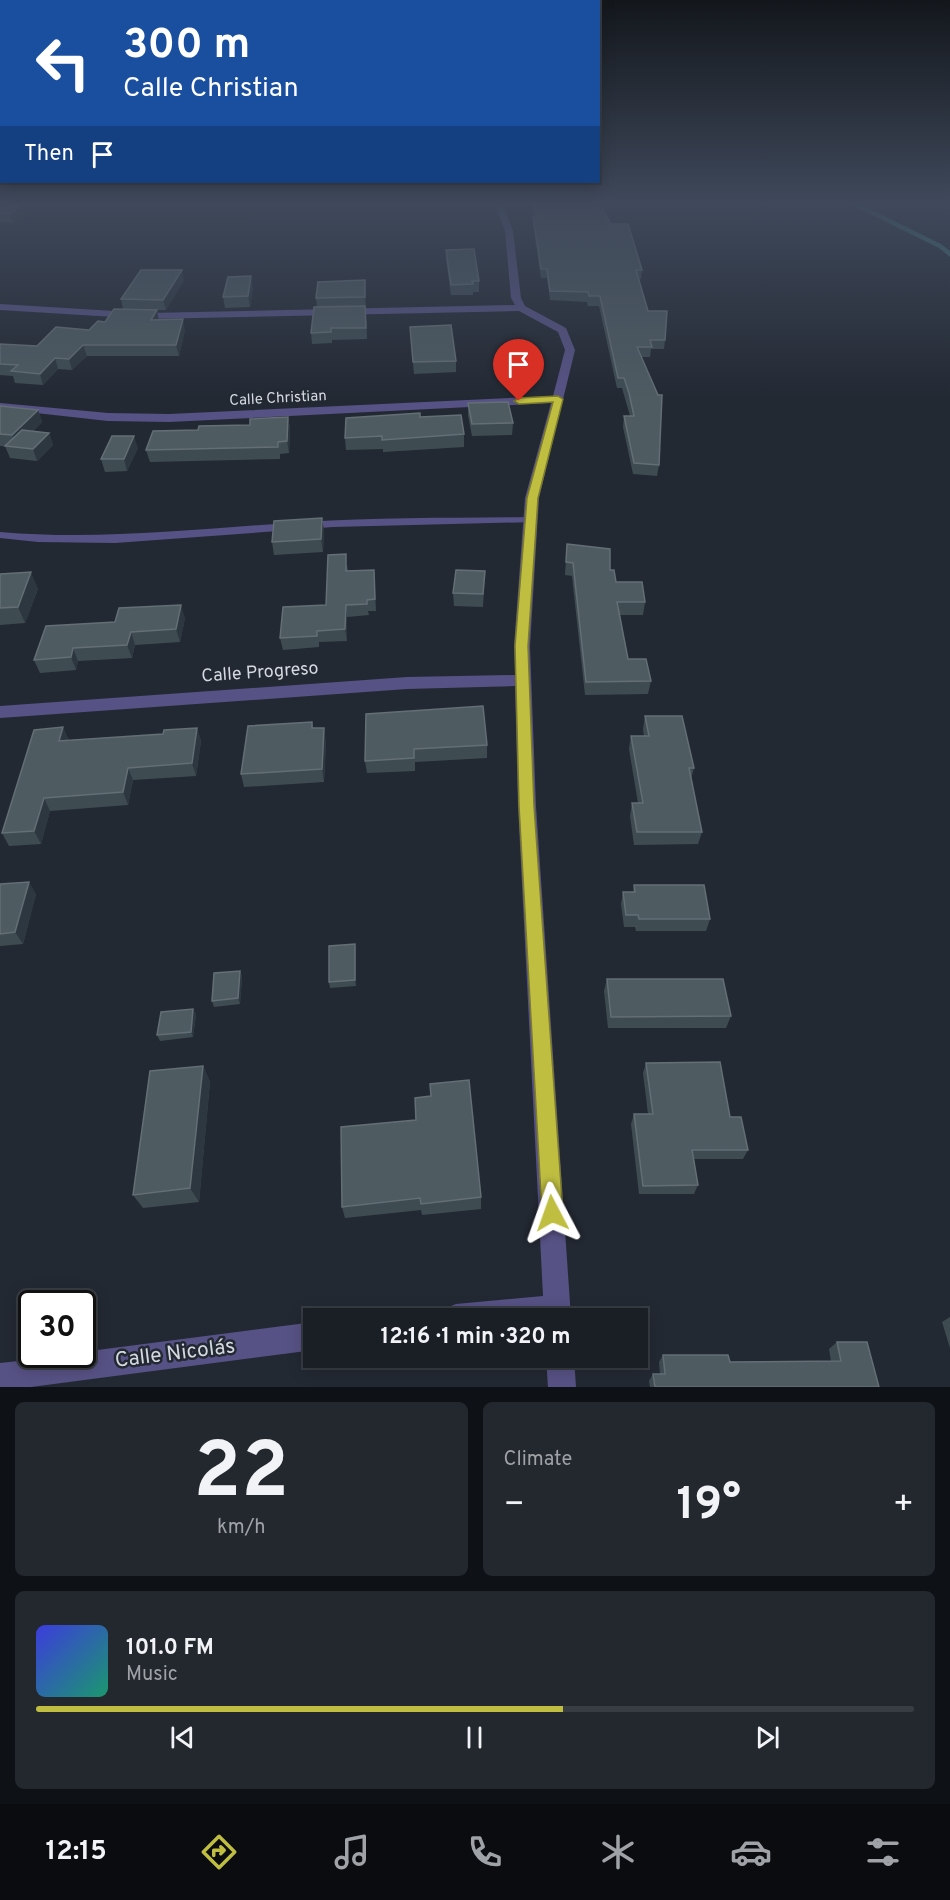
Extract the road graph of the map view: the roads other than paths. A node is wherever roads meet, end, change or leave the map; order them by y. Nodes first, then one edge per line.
1 (513, 270) edge
2 (0, 307) edge
3 (521, 308) junction
4 (558, 399) junction
5 (0, 406) edge
6 (529, 520) junction
7 (0, 535) edge
8 (522, 680) junction
9 (0, 712) edge
10 (558, 1308) edge
11 (303, 1337) edge
12 (561, 1368) edge
13 (0, 1377) edge
14 (562, 1387) edge

1 - 3 street
2 - 3 street
3 - 4 street
4 - 5 street, Calle Christian
4 - 6 street
6 - 7 lane
6 - 8 street
8 - 9 street, Calle Progreso
8 - 10 street
11 - 13 street, Calle Nicolás
12 - 14 street

